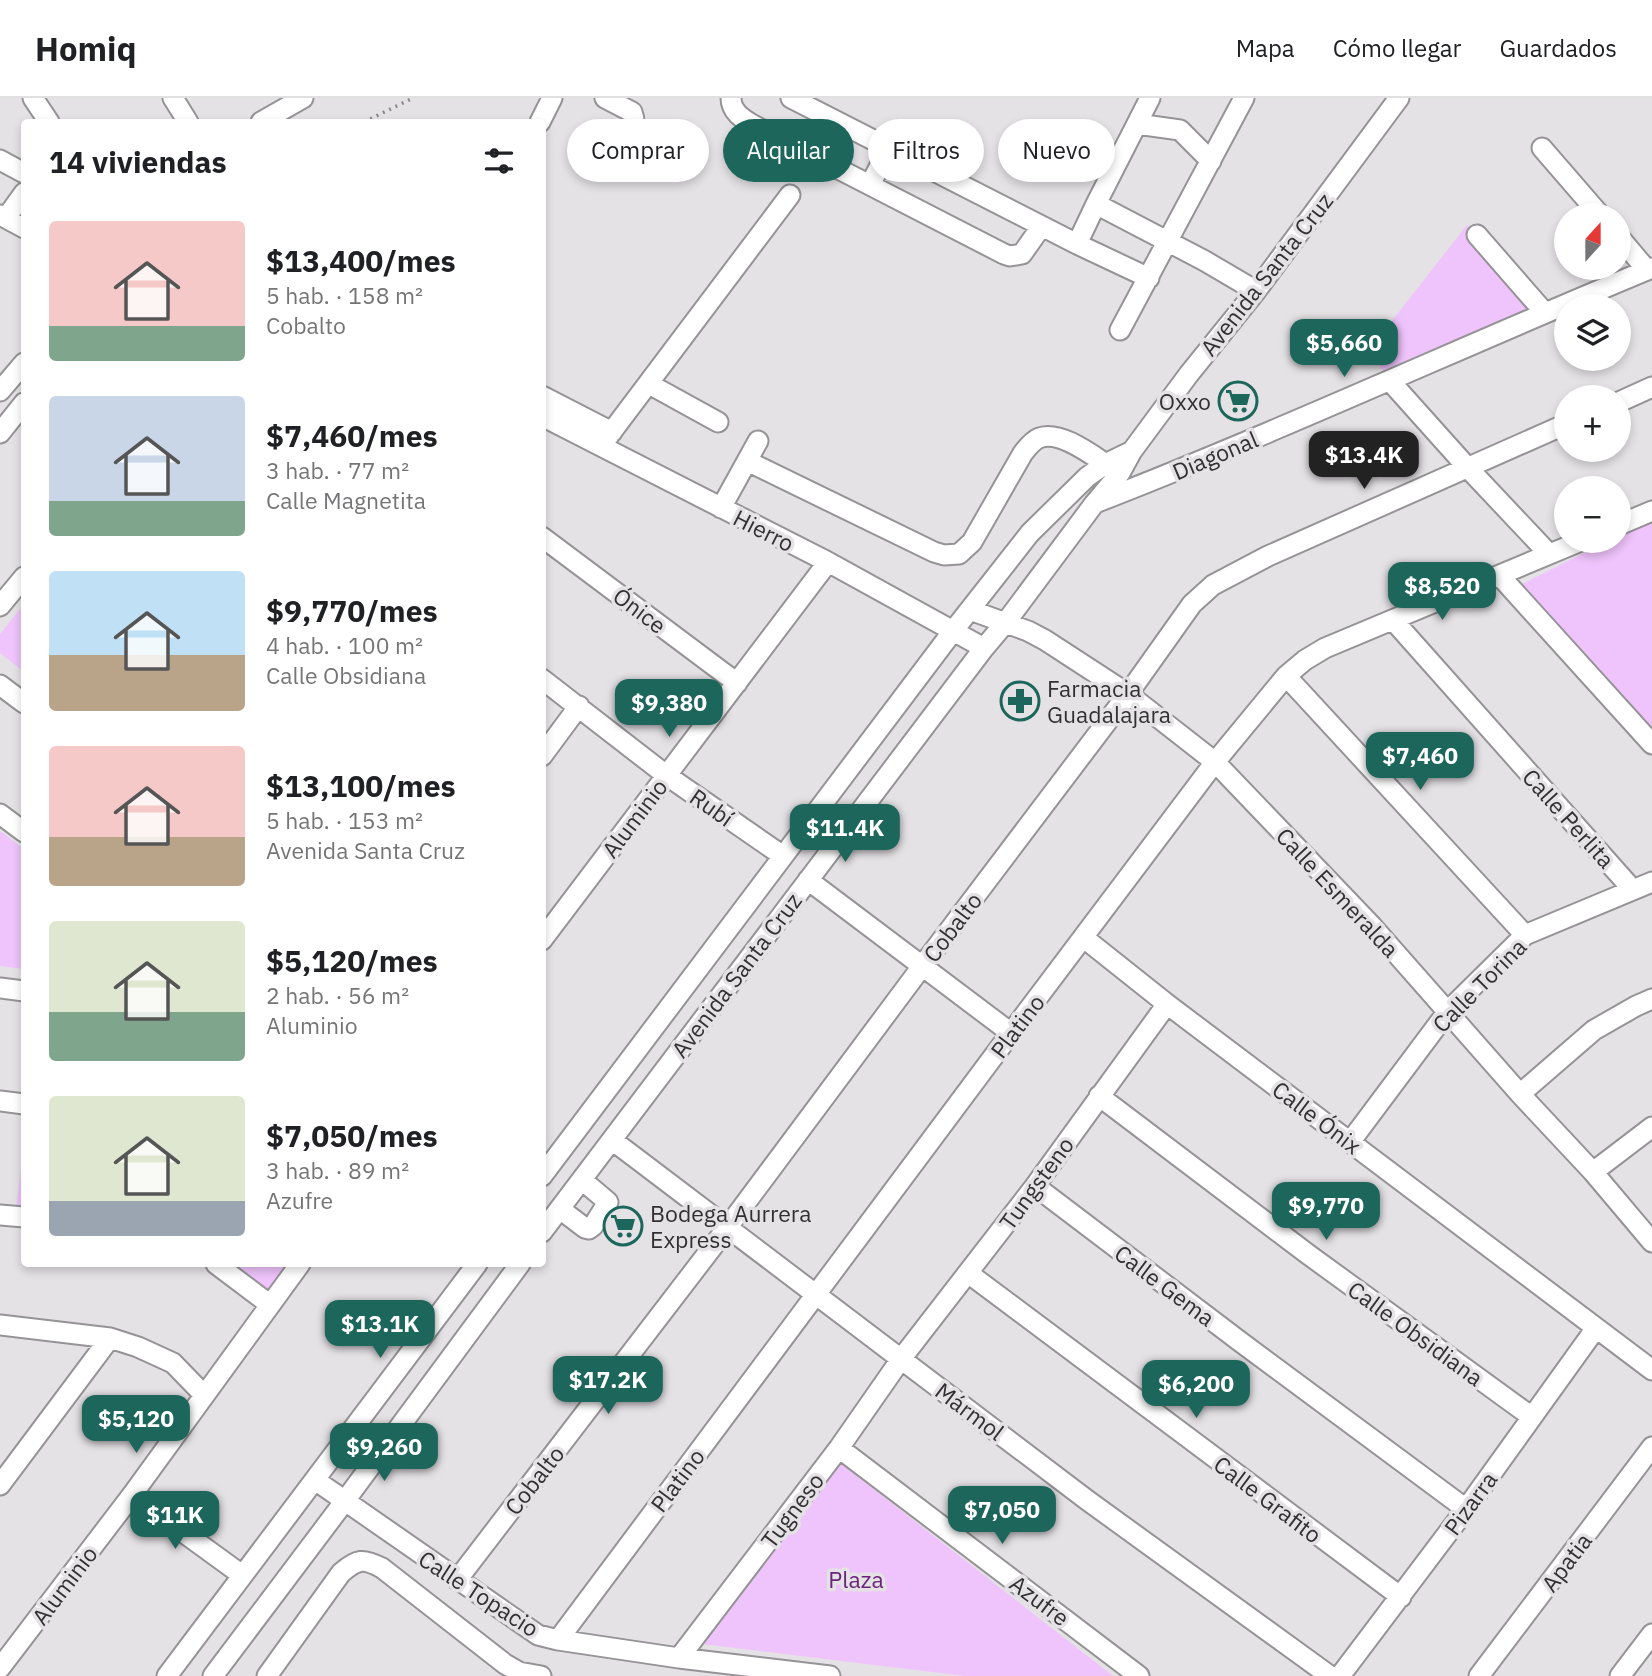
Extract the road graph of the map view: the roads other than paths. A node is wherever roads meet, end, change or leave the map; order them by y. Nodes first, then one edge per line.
1 (33, 98) edge
2 (173, 98) edge
3 (303, 98) edge
4 (552, 98) edge
5 (604, 98) edge
6 (731, 98) edge
7 (791, 98) edge
8 (1150, 98) edge
9 (1244, 98) edge
10 (1399, 98) edge
11 (47, 119) edge
12 (186, 119) edge
13 (266, 119) edge
14 (542, 119) edge
15 (634, 119) edge
16 (1136, 124) junction
17 (868, 137) edge
18 (1542, 148) dead end
19 (0, 160) edge
20 (1211, 161) junction
21 (21, 171) edge
22 (872, 182) edge
23 (954, 182) edge
24 (870, 185) junction
25 (790, 195) dead end
26 (21, 196) edge
27 (1590, 203) edge
28 (1096, 204) junction
29 (3, 217) edge
30 (21, 226) edge
31 (1041, 227) junction
32 (1477, 235) dead end
33 (1168, 242) junction
34 (1077, 244) junction
35 (1631, 250) edge
36 (1649, 269) edge
37 (1149, 278) junction
38 (1256, 291) junction
39 (1545, 313) junction
40 (1120, 330) dead end
41 (21, 366) edge
42 (1390, 381) junction
43 (649, 384) junction
44 (1652, 387) edge
45 (0, 391) edge
46 (1631, 397) edge
47 (546, 399) edge
48 (21, 406) edge
49 (546, 417) edge
50 (718, 422) dead end
51 (1554, 429) edge
52 (0, 433) edge
53 (607, 439) junction
54 (758, 441) dead end
55 (747, 461) junction
56 (1467, 467) junction
57 (1112, 469) junction
58 (1139, 487) junction
59 (1094, 504) junction
60 (721, 508) junction
61 (1652, 510) edge
62 (1045, 517) junction
63 (1631, 520) edge
64 (546, 540) edge
65 (1554, 552) edge
66 (1549, 554) junction
67 (828, 562) junction
68 (1500, 576) junction
69 (21, 581) edge
70 (0, 606) edge
71 (970, 610) junction
72 (1393, 620) junction
73 (1006, 622) junction
74 (953, 631) junction
75 (984, 648) junction
76 (1286, 676) junction
77 (546, 682) edge
78 (737, 683) junction
79 (0, 685) edge
80 (1128, 694) junction
81 (21, 701) edge
82 (579, 706) junction
83 (1652, 744) edge
84 (546, 750) edge
85 (1215, 762) junction
86 (666, 775) junction
87 (0, 814) edge
88 (21, 830) edge
89 (783, 856) junction
90 (808, 880) junction
91 (1652, 882) edge
92 (1633, 890) junction
93 (546, 935) edge
94 (1525, 935) junction
95 (1084, 938) junction
96 (923, 965) junction
97 (0, 988) edge
98 (21, 991) edge
99 (1652, 999) edge
100 (1167, 1004) junction
101 (1448, 1011) junction
102 (1011, 1033) junction
103 (1520, 1094) junction
104 (1099, 1096) junction
105 (0, 1101) edge
106 (21, 1104) edge
107 (1652, 1127) edge
108 (612, 1140) junction
109 (1350, 1142) junction
110 (546, 1171) edge
111 (1593, 1172) junction
112 (582, 1180) junction
113 (1035, 1186) junction
114 (560, 1209) junction
115 (0, 1214) edge
116 (21, 1217) edge
117 (546, 1227) edge
118 (727, 1228) junction
119 (1652, 1242) edge
120 (220, 1267) edge
121 (298, 1267) edge
122 (475, 1267) edge
123 (518, 1267) edge
124 (968, 1273) junction
125 (815, 1295) junction
126 (270, 1304) junction
127 (0, 1325) edge
128 (1596, 1328) junction
129 (110, 1338) junction
130 (901, 1359) junction
131 (1652, 1370) edge
132 (204, 1395) junction
133 (1532, 1417) junction
134 (1652, 1447) edge
135 (839, 1448) junction
136 (315, 1480) junction
137 (0, 1485) edge
138 (132, 1495) junction
139 (344, 1502) junction
140 (1466, 1509) junction
141 (242, 1575) junction
142 (457, 1580) junction
143 (1401, 1597) junction
144 (1652, 1633) edge
145 (558, 1640) junction
146 (679, 1658) junction
147 (0, 1668) edge
148 (167, 1676) edge
149 (213, 1676) edge
150 (267, 1676) edge
151 (541, 1676) edge
152 (830, 1676) edge
153 (1139, 1676) edge
154 (1331, 1676) edge
155 (1340, 1676) edge
156 (1479, 1676) edge
157 (1620, 1676) edge

1 - 11 street
2 - 12 street
3 - 13 street
4 - 14 street
5 - 15 street
6 - 24 street
7 - 17 street
8 - 16 street
9 - 20 street
10 - 38 street, Avenida Santa Cruz
16 - 20 street
16 - 28 street
18 - 27 street
19 - 21 street
20 - 33 street
22 - 24 street
23 - 31 street
24 - 31 street
25 - 43 street
26 - 29 street
28 - 33 street
28 - 34 street
29 - 30 street
31 - 34 street
32 - 39 street
33 - 37 street
33 - 38 street
34 - 37 street
35 - 36 street
36 - 39 street, Diagonal
37 - 40 street
38 - 57 street, Avenida Santa Cruz
39 - 42 street, Diagonal
41 - 45 street
42 - 56 street
42 - 58 street, Diagonal
43 - 50 street
43 - 53 street
44 - 46 street
47 - 53 street
48 - 52 street
49 - 53 street, Hierro
51 - 56 street, Cobalto
53 - 60 street, Hierro
54 - 55 street
55 - 57 street
55 - 60 street
56 - 66 street
56 - 80 street, Cobalto
57 - 58 street
57 - 59 street, Avenida Santa Cruz
57 - 62 street, Avenida Santa Cruz
58 - 59 street, Diagonal
59 - 62 street, Diagonal
59 - 73 street, Avenida Santa Cruz
60 - 67 street, Hierro
61 - 63 street
62 - 71 street, Avenida Santa Cruz
64 - 78 street, Ónice
65 - 66 street, Platino
66 - 68 street, Platino
67 - 74 street, Hierro
67 - 78 street, Aluminio
68 - 72 street, Platino
68 - 83 street
69 - 70 street
71 - 73 street, Calle Esmeralda
71 - 74 street, Avenida Santa Cruz
72 - 76 street, Platino
72 - 92 street, Calle Perlita
73 - 75 street, Avenida Santa Cruz
73 - 80 street, Calle Esmeralda
74 - 75 street, Hierro
74 - 89 street, Avenida Santa Cruz
75 - 90 street, Avenida Santa Cruz
76 - 85 street, Platino
76 - 94 street
77 - 82 street, Rubí
78 - 86 street, Aluminio
79 - 81 street
80 - 85 street, Calle Esmeralda
80 - 96 street, Cobalto
82 - 84 street
82 - 86 street, Rubí
85 - 95 street, Platino
85 - 101 street, Calle Esmeralda
86 - 89 street, Rubí
86 - 93 street, Aluminio
87 - 88 street
89 - 110 street, Avenida Santa Cruz
90 - 96 street
90 - 108 street, Avenida Santa Cruz
91 - 92 street, Calle Torina
92 - 94 street, Calle Torina
94 - 101 street, Calle Torina
95 - 100 street, Calle Ónix
95 - 102 street, Platino
96 - 102 street
96 - 118 street, Cobalto
97 - 98 street
99 - 103 street
100 - 104 street, Tungsteno
100 - 109 street, Calle Ónix
101 - 103 street, Calle Esmeralda
101 - 109 street, Calle Torina
102 - 125 street, Platino
103 - 111 street, Calle Esmeralda
104 - 113 street, Tungsteno
104 - 133 street, Calle Obsidiana
105 - 106 street
107 - 111 street
108 - 112 street, Avenida Santa Cruz
108 - 118 street, Mármol
109 - 128 street, Calle Ónix
111 - 119 street, Calle Esmeralda
112 - 114 street, Avenida Santa Cruz
112 - 114 street
113 - 124 street, Tungsteno
113 - 140 street, Calle Gema
114 - 117 street, Avenida Santa Cruz
115 - 116 street
118 - 125 street, Mármol
118 - 142 street, Cobalto
120 - 126 street
121 - 126 street, Aluminio
122 - 136 street
123 - 139 street
124 - 130 street, Tungsteno
124 - 143 street, Calle Grafito
125 - 130 street, Mármol
125 - 145 street, Platino
126 - 132 street, Aluminio
127 - 129 street
128 - 131 street, Calle Ónix
128 - 133 street, Pizarra
129 - 132 street
129 - 137 street
130 - 135 street, Tugneso
130 - 154 street, Mármol
132 - 138 street, Aluminio
133 - 140 street, Pizarra
134 - 156 street, Apatia
135 - 146 street, Tugneso
135 - 153 street, Azufre
136 - 139 street, Calle Topacio
136 - 141 street
138 - 141 street
138 - 147 street, Aluminio
139 - 142 street, Calle Topacio
139 - 149 street
140 - 143 street, Pizarra
141 - 148 street
142 - 145 street, Calle Topacio
143 - 155 street, Pizarra
144 - 157 street
145 - 146 street, Calle Topacio
146 - 152 street, Calle Topacio
150 - 151 street

